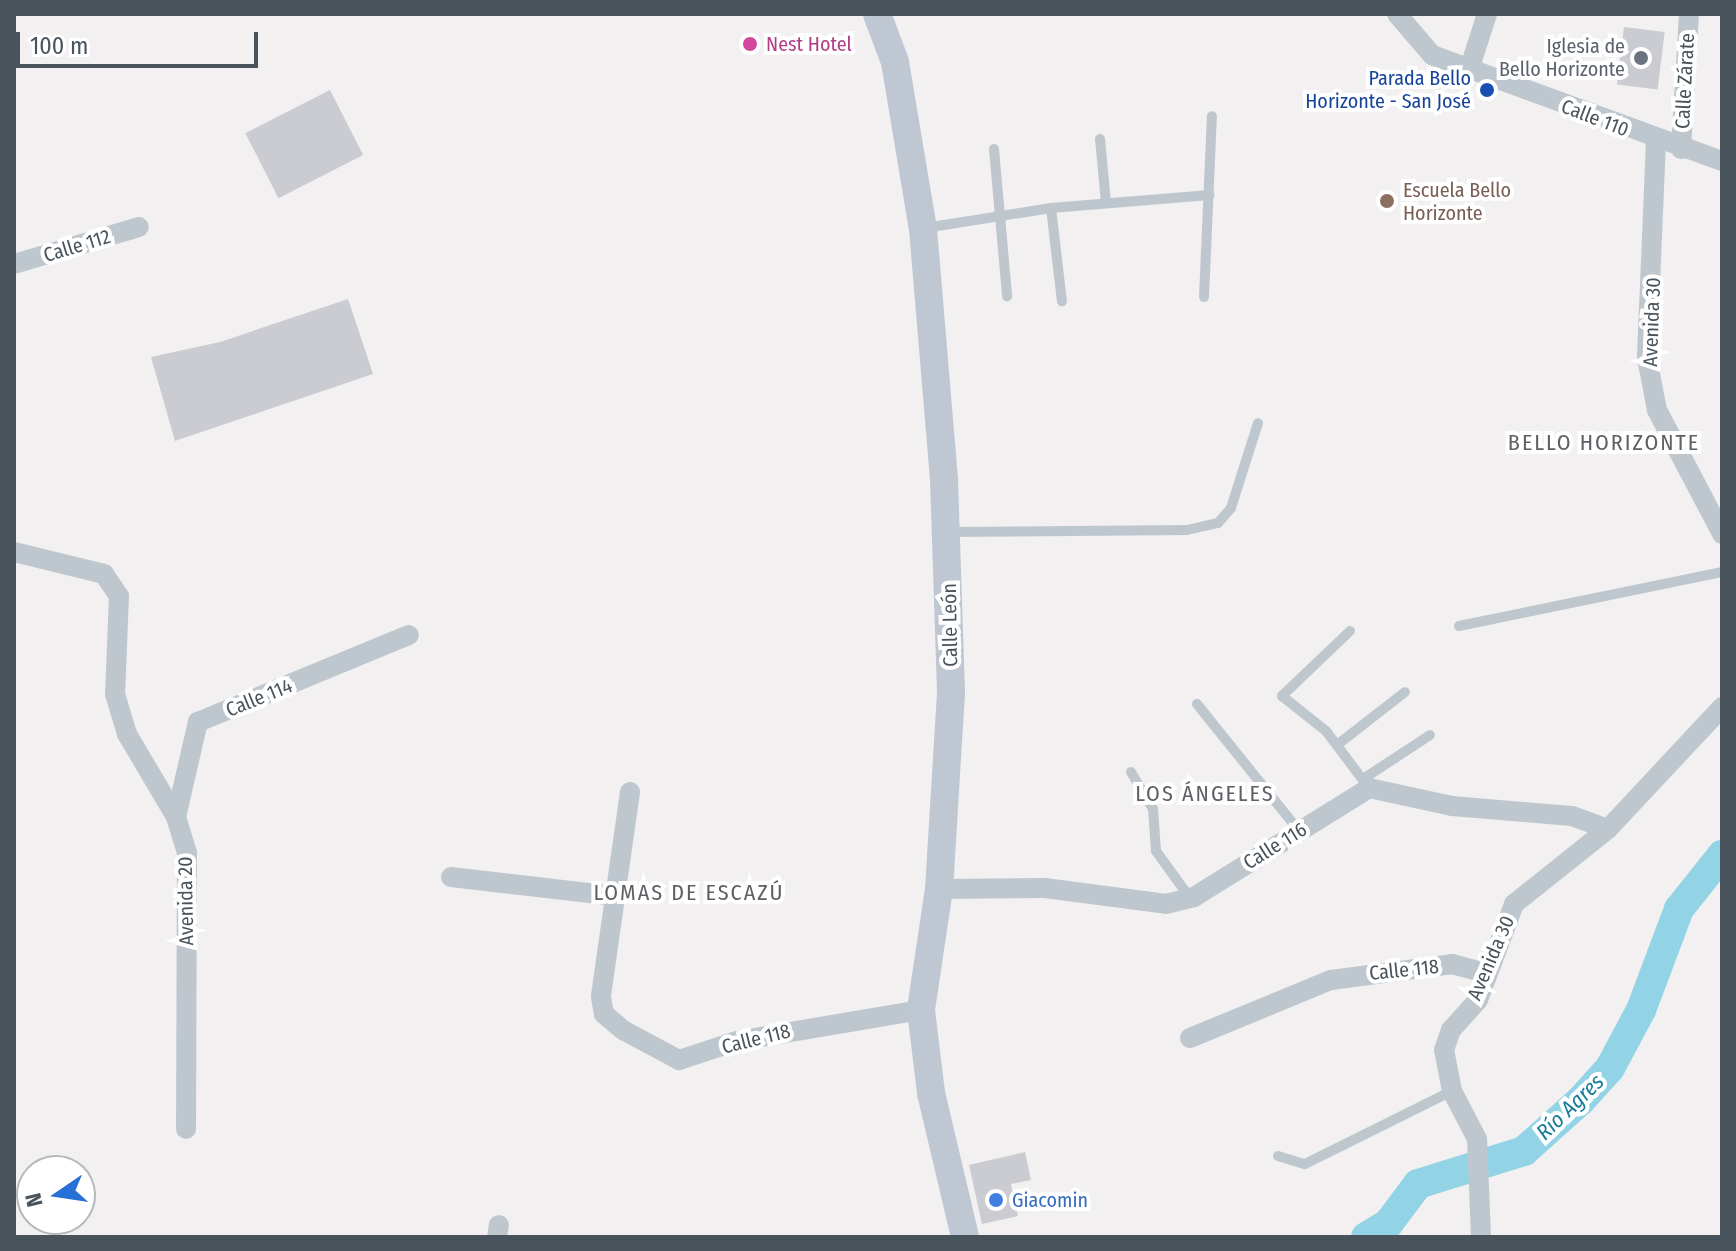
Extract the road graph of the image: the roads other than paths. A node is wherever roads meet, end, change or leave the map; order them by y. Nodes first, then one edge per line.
1 (877, 14) edge
2 (1397, 14) edge
3 (1487, 14) edge
4 (1689, 14) edge
5 (1469, 70) junction
6 (1212, 116) dead end
7 (1100, 139) dead end
8 (1656, 141) junction
9 (994, 149) dead end
10 (1681, 149) junction
11 (1722, 161) edge
12 (1209, 195) junction
13 (1106, 203) junction
14 (1051, 208) junction
15 (1000, 217) junction
16 (139, 227) dead end
17 (923, 229) junction
18 (14, 264) edge
19 (1007, 296) dead end
20 (1204, 297) dead end
21 (1062, 301) dead end
22 (1258, 423) dead end
23 (948, 532) junction
24 (1722, 534) edge
25 (14, 552) edge
26 (1722, 572) edge
27 (1459, 626) dead end
28 (1350, 631) dead end
29 (409, 635) dead end
30 (1405, 692) dead end
31 (1197, 704) dead end
32 (1719, 720) edge
33 (1430, 735) dead end
34 (1337, 745) junction
35 (1131, 772) dead end
36 (1366, 784) junction
37 (630, 792) dead end
38 (176, 817) junction
39 (1608, 829) junction
40 (1299, 831) junction
41 (451, 877) dead end
42 (939, 889) junction
43 (614, 896) junction
44 (1190, 898) junction
45 (1486, 973) junction
46 (921, 1010) junction
47 (1190, 1038) dead end
48 (1452, 1091) junction
49 (186, 1129) dead end
50 (1278, 1156) dead end
51 (965, 1237) edge
52 (1481, 1237) edge

1 - 17 main road, Calle León
2 - 5 street, Calle 110
3 - 5 street
4 - 10 street, Calle Zárate
5 - 8 street, Calle 110
6 - 12 lane
7 - 13 lane
8 - 10 street, Calle 110
8 - 24 street, Avenida 30
9 - 15 lane
10 - 11 street, Calle 110
12 - 13 lane
12 - 20 lane
13 - 14 lane
14 - 15 lane
14 - 21 lane
15 - 17 lane
15 - 19 lane
16 - 18 street, Calle 112
17 - 23 main road, Calle León
22 - 23 lane
23 - 42 main road, Calle León
25 - 38 street, Avenida 20
26 - 27 lane
28 - 34 lane
29 - 38 street, Calle 114
30 - 34 lane
31 - 40 lane
32 - 39 street, Avenida 30
33 - 36 lane
34 - 36 lane
35 - 44 lane
36 - 39 street
36 - 40 street, Calle 116
37 - 43 street
38 - 49 street, Avenida 20
39 - 45 street, Avenida 30
40 - 44 street, Calle 116
41 - 43 street
42 - 44 street, Calle 116
42 - 46 main road, Calle León
43 - 46 street, Calle 118
45 - 47 street, Calle 118
45 - 48 street, Avenida 30
46 - 51 main road, Calle León
48 - 50 lane
48 - 52 street, Avenida 30

